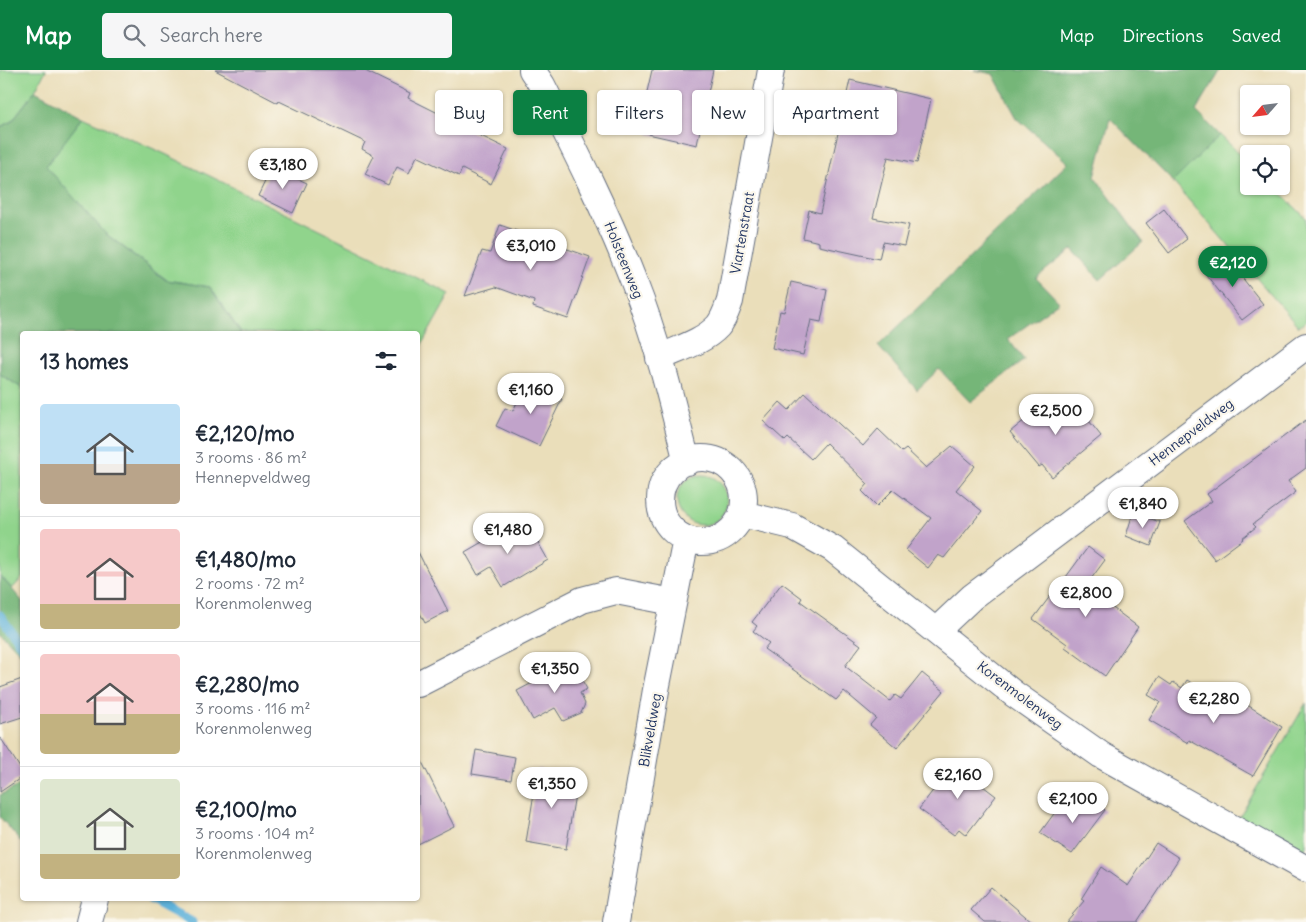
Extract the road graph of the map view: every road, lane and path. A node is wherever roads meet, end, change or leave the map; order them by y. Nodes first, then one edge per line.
1 (532, 70) edge
2 (771, 70) edge
3 (1306, 346) edge
4 (659, 358) junction
5 (687, 462) junction
6 (742, 514) junction
7 (686, 539) junction
8 (673, 602) junction
9 (936, 630) junction
10 (420, 683) edge
11 (1306, 869) edge
12 (94, 901) edge
13 (89, 922) edge
14 (616, 922) edge

1 - 4 street, Holsteenweg
2 - 4 street, Viartenstraat
3 - 9 street, Hennepveldweg
4 - 5 street, Holsteenweg
5 - 6 street
5 - 7 street
6 - 7 street
6 - 9 street, Korenmolenweg
7 - 8 street, Blikveldweg
8 - 10 street
8 - 14 street, Blikveldweg
9 - 11 street, Korenmolenweg
12 - 13 street

